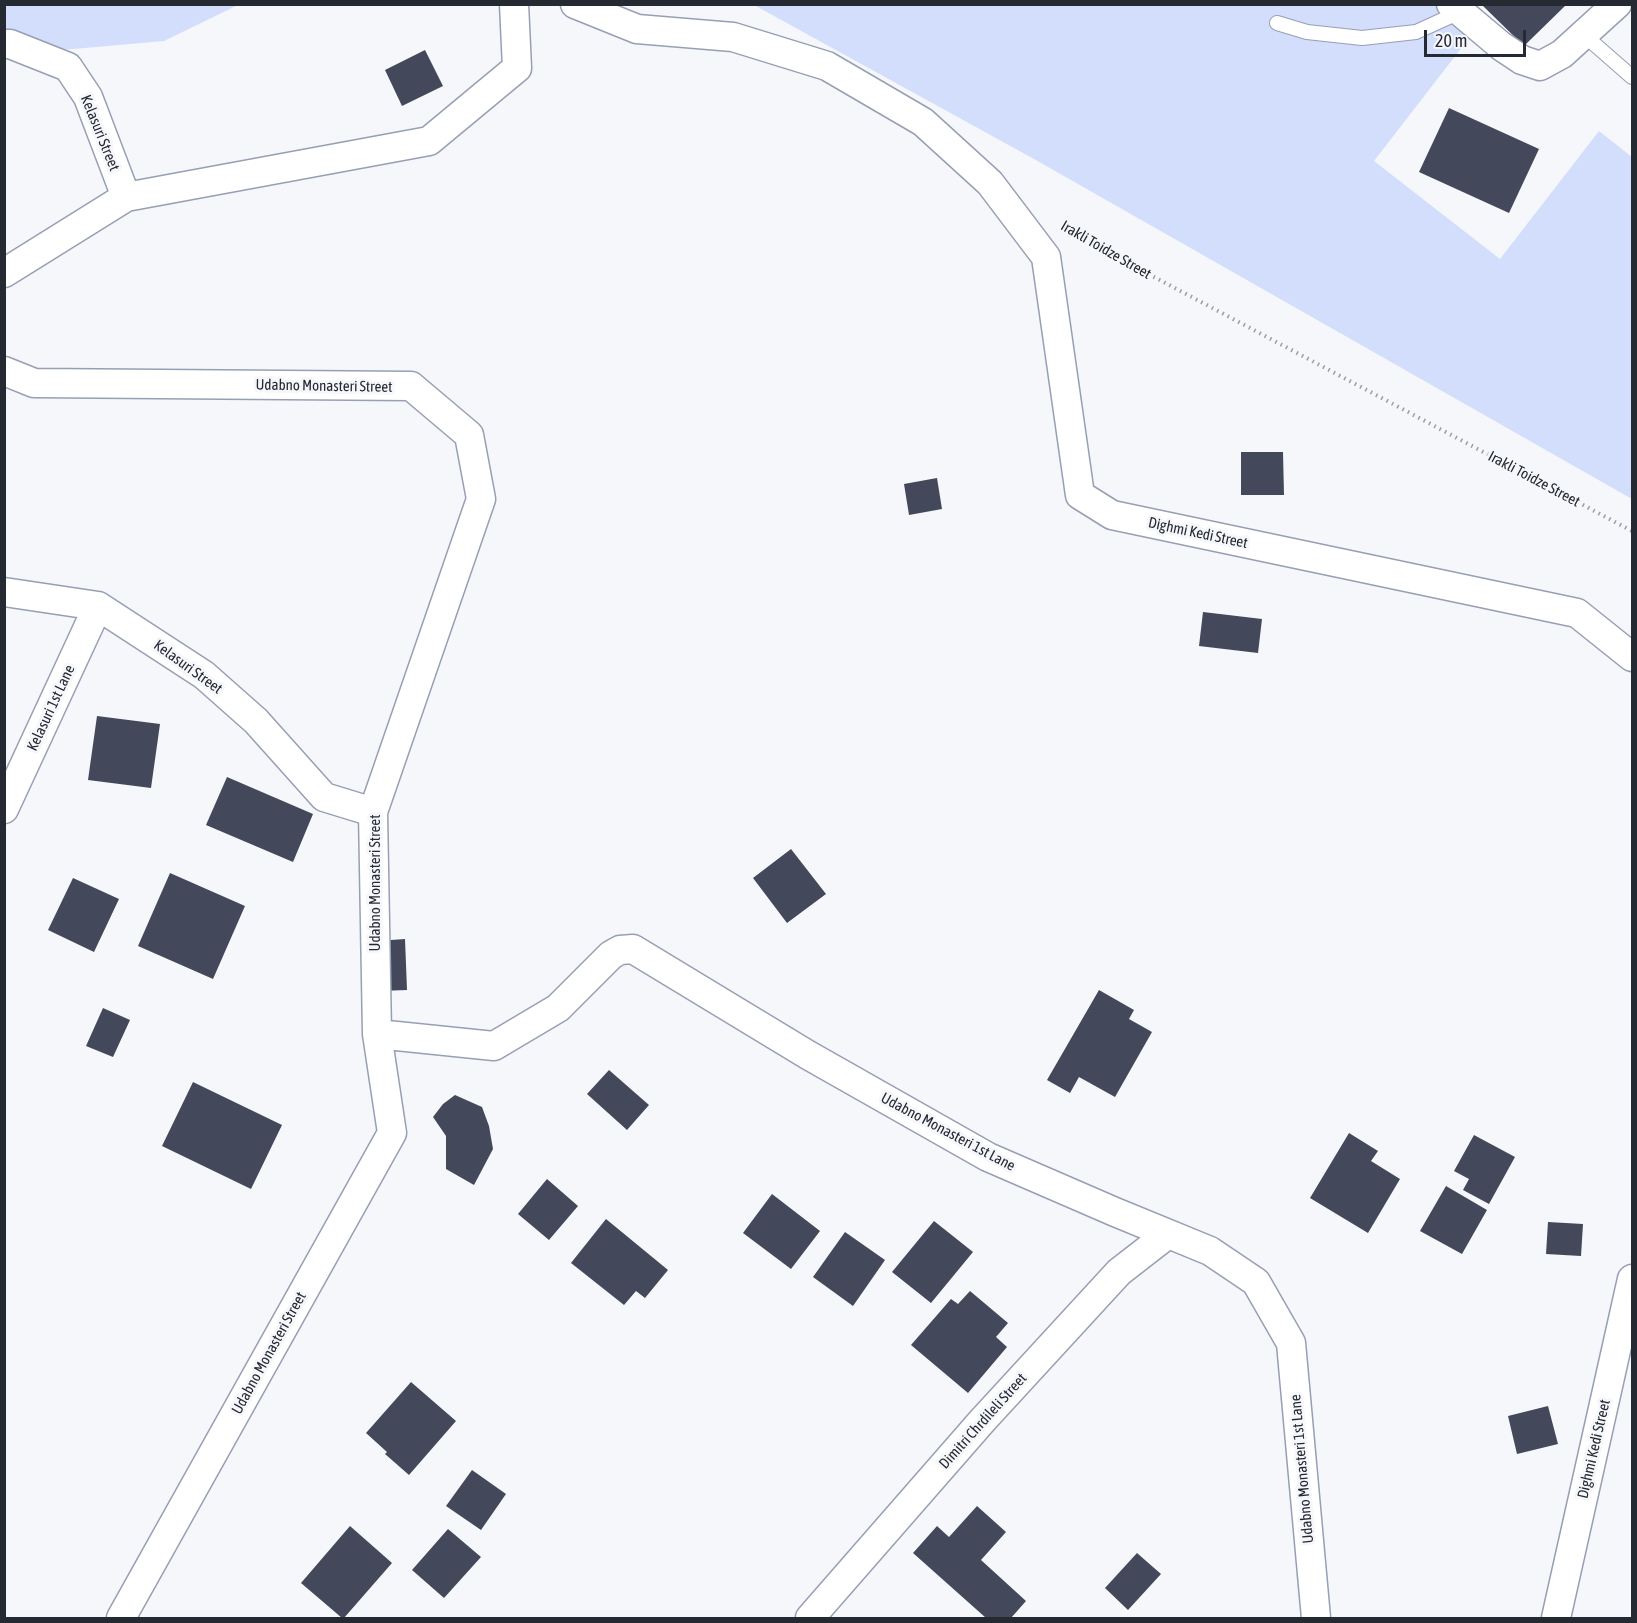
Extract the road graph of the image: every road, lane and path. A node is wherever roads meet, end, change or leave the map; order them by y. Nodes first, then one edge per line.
1 (514, 4) edge
2 (575, 4) edge
3 (1617, 4) edge
4 (1456, 8) edge
5 (1277, 23) dead end
6 (1584, 35) junction
7 (4, 44) edge
8 (1632, 77) edge
9 (126, 197) junction
10 (1062, 225) dead end
11 (4, 273) edge
12 (4, 371) edge
13 (1632, 531) edge
14 (4, 592) edge
15 (98, 606) junction
16 (1632, 657) edge
17 (4, 809) edge
18 (373, 812) junction
19 (377, 1035) junction
20 (1168, 1234) junction
21 (1632, 1279) edge
22 (121, 1618) edge
23 (810, 1618) edge
24 (1316, 1618) edge
25 (1556, 1618) edge

1 - 9 street
2 - 16 street, Dighmi Kedi Street
3 - 6 street
4 - 5 lane
4 - 6 street
6 - 8 lane
7 - 9 street, Kelasuri Street
9 - 11 street
10 - 13 path, Irakli Toidze Street
12 - 18 street, Udabno Monasteri Street
14 - 15 street, Kelasuri Street
15 - 17 street, Kelasuri 1st Lane
15 - 18 street, Kelasuri Street
18 - 19 street, Udabno Monasteri Street
19 - 20 street, Udabno Monasteri 1st Lane
19 - 22 street, Udabno Monasteri Street
20 - 23 street, Dimitri Chrdileli Street
20 - 24 street, Udabno Monasteri 1st Lane
21 - 25 street, Dighmi Kedi Street

